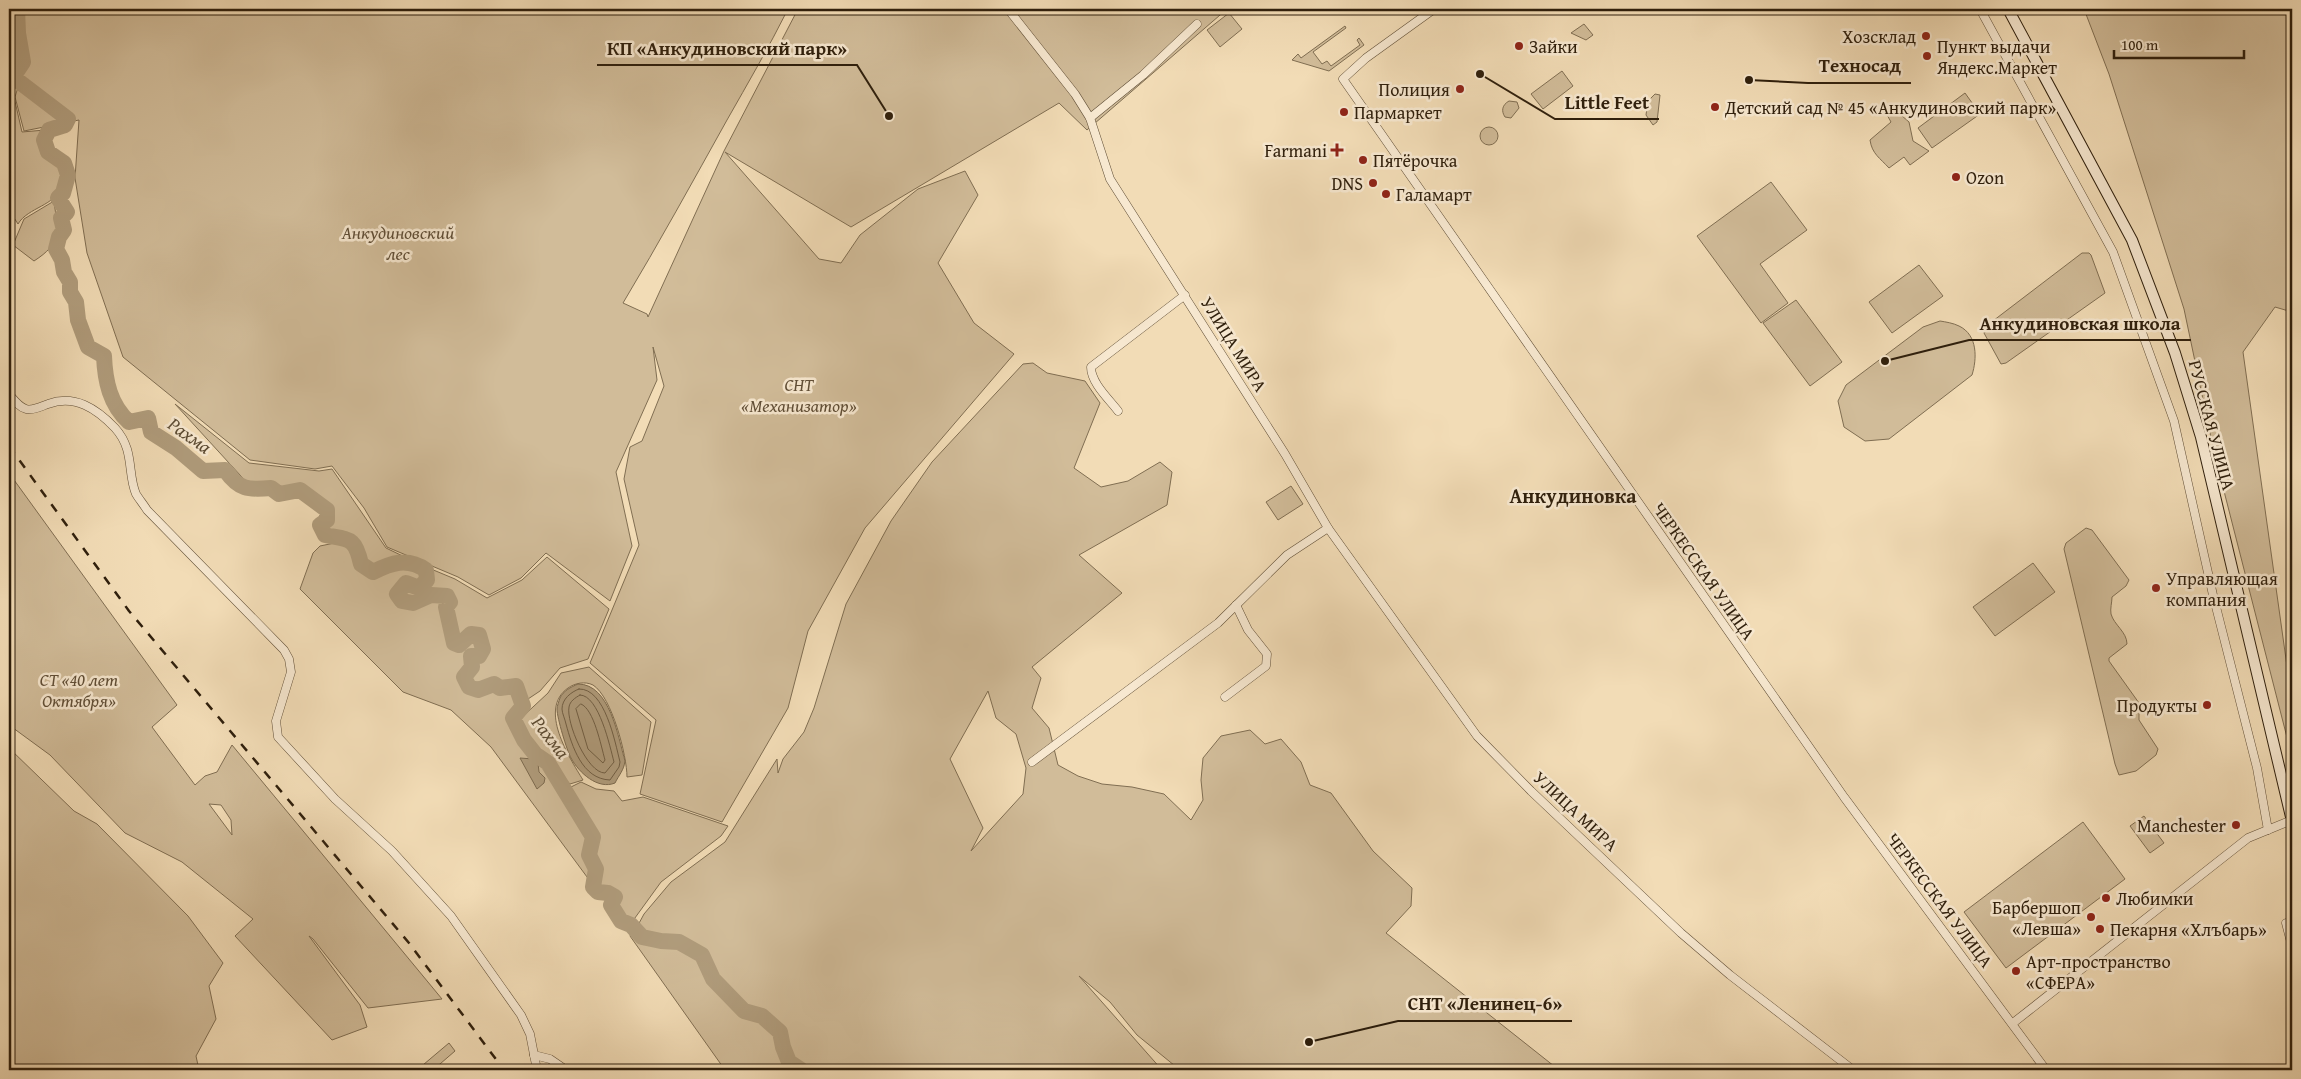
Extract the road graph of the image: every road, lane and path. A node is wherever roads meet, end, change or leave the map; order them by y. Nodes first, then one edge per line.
1 (1008, 9) edge
2 (1434, 9) edge
3 (1980, 9) edge
4 (2008, 9) edge
5 (1198, 24) dead end
6 (1090, 118) junction
7 (1185, 294) junction
8 (9, 394) edge
9 (1118, 411) dead end
10 (1328, 528) junction
11 (1236, 605) junction
12 (1225, 698) dead end
13 (1032, 762) dead end
14 (2292, 820) edge
15 (2268, 830) junction
16 (2286, 923) dead end
17 (2292, 946) edge
18 (2013, 1023) junction
19 (534, 1055) junction
20 (537, 1070) edge
21 (566, 1070) edge
22 (1853, 1070) edge
23 (2046, 1070) edge

1 - 6 street, УЛИЦА МИРА
2 - 18 street, ЧЕРКЕССКАЯ УЛИЦА
3 - 15 street
4 - 14 street, РУССКАЯ УЛИЦА
5 - 6 street
6 - 7 street, УЛИЦА МИРА
7 - 9 street
7 - 10 street, УЛИЦА МИРА
8 - 19 street
10 - 11 street
10 - 22 street, УЛИЦА МИРА
11 - 12 street
11 - 13 street
14 - 15 street
15 - 18 street
16 - 17 street
18 - 23 street, ЧЕРКЕССКАЯ УЛИЦА
19 - 20 street
19 - 21 street

